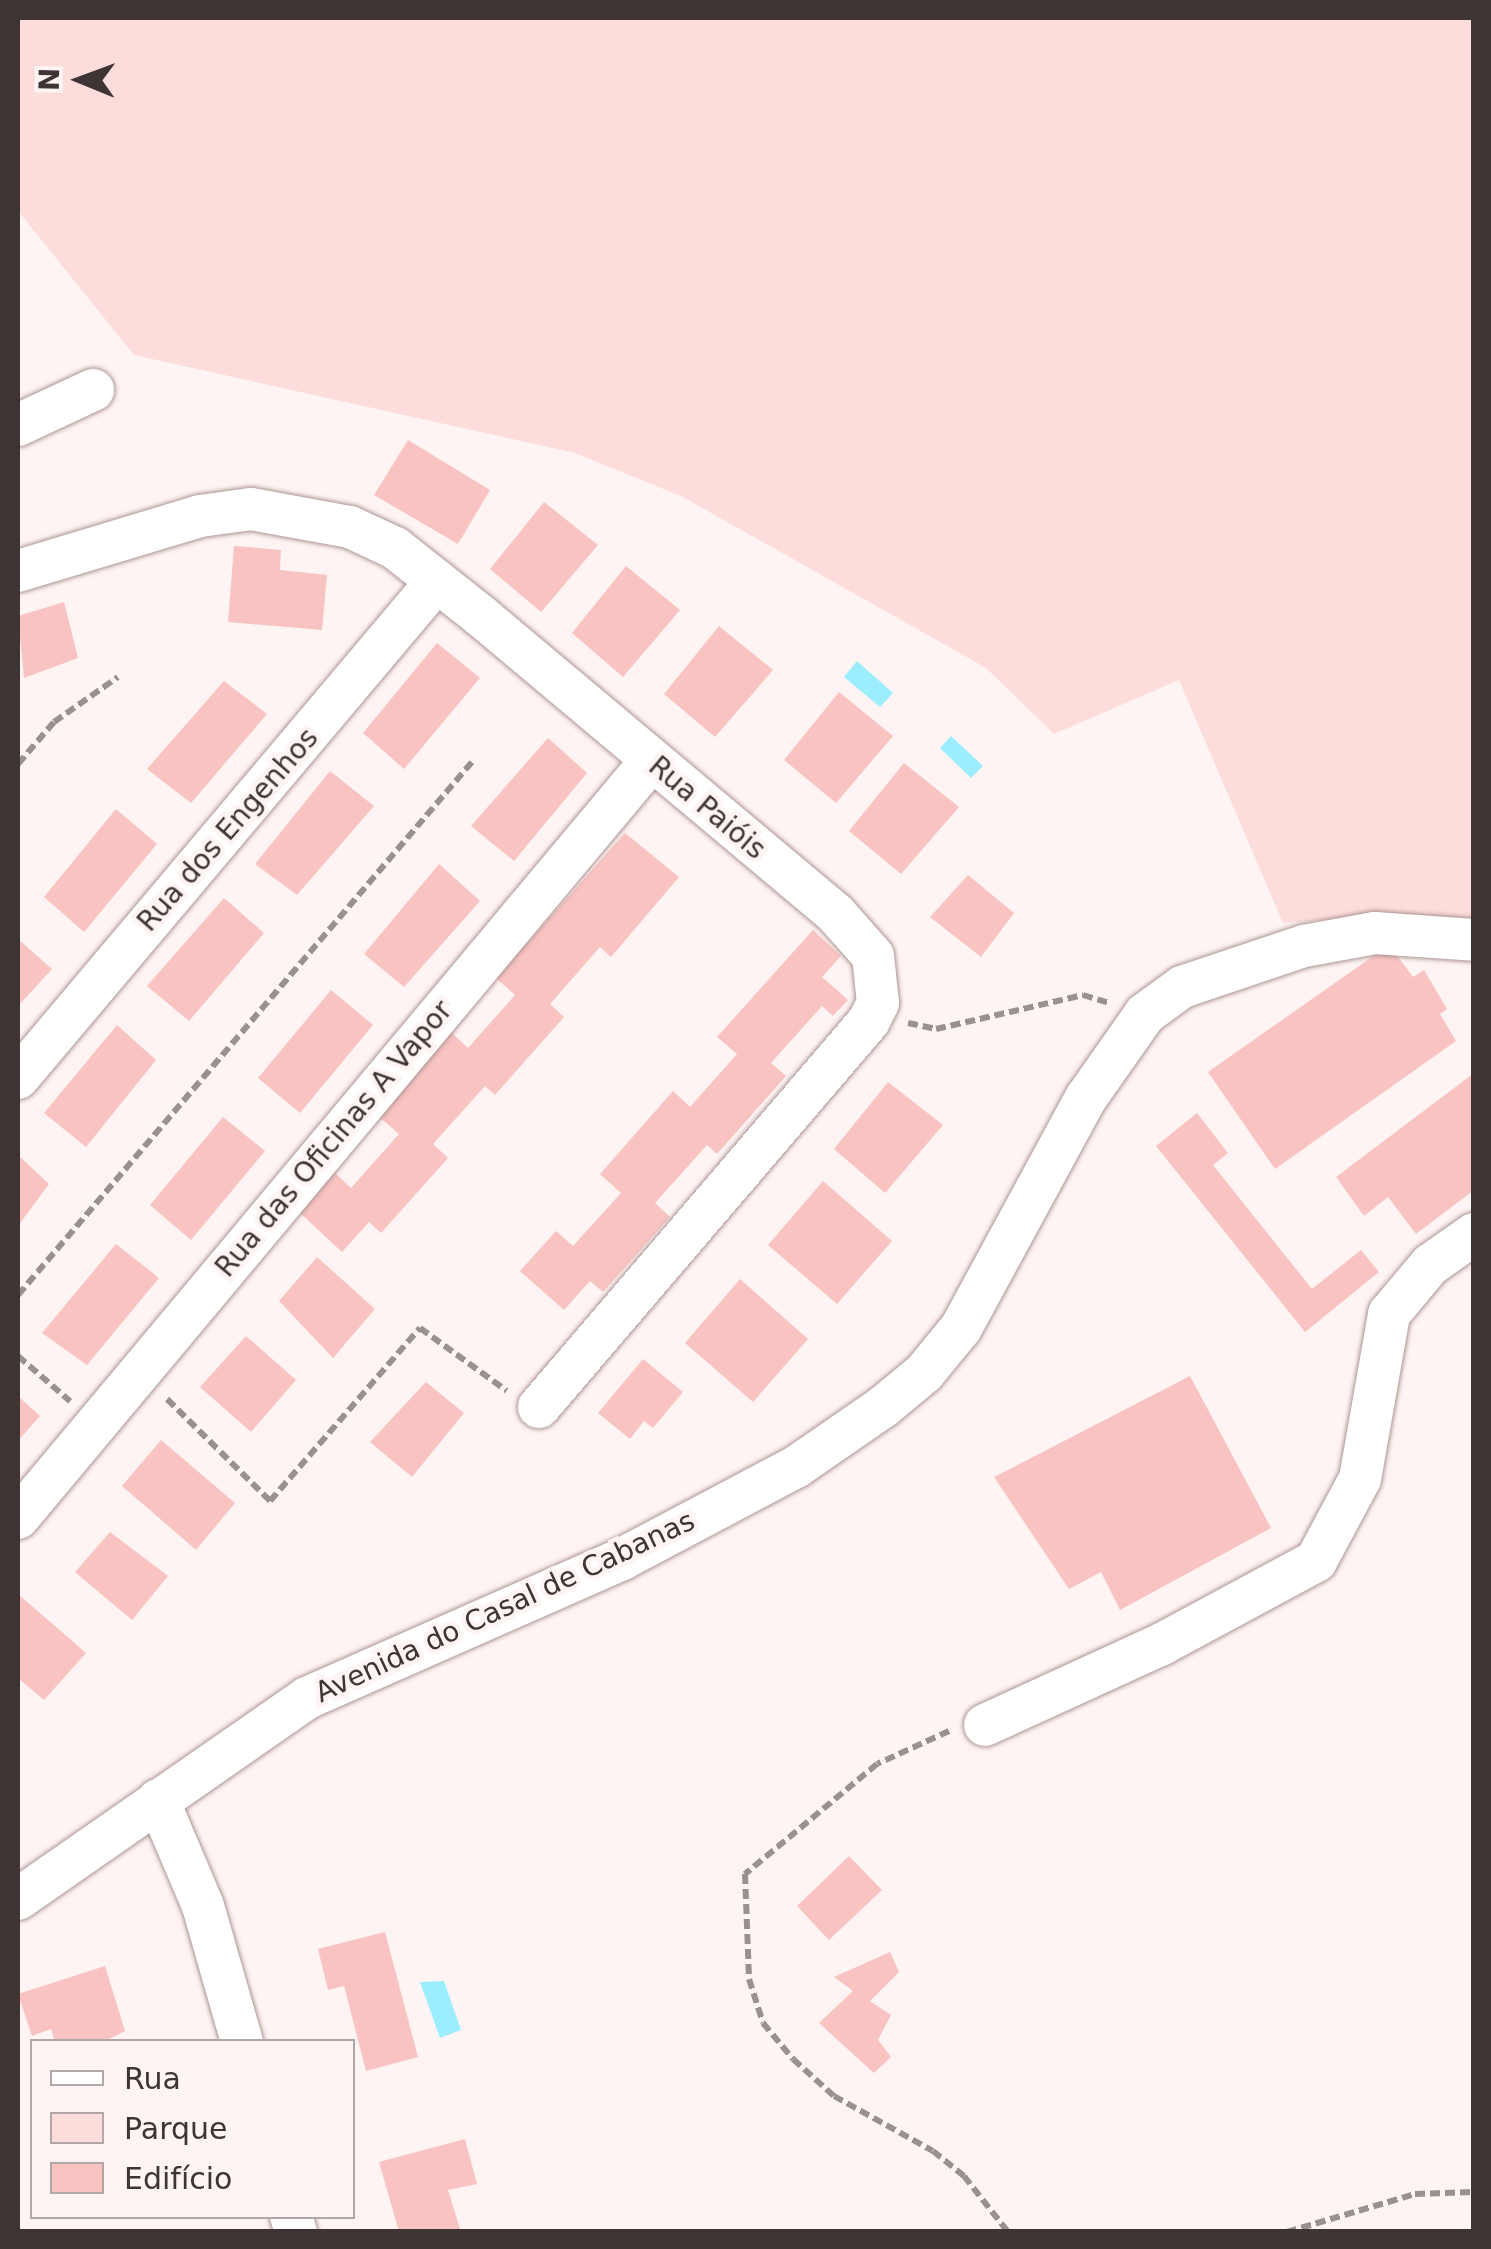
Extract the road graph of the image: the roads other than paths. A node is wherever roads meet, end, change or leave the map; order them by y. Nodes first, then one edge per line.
1 (93, 390) dead end
2 (18, 426) edge
3 (18, 571) edge
4 (437, 581) junction
5 (651, 761) junction
6 (1474, 940) edge
7 (18, 1078) edge
8 (1474, 1234) edge
9 (539, 1407) dead end
10 (18, 1518) edge
11 (985, 1725) road end
12 (158, 1800) junction
13 (18, 1899) edge
14 (241, 2039) edge

1 - 2 street
3 - 4 street, Rua Paióis
4 - 5 street, Rua Paióis
4 - 7 street, Rua dos Engenhos
5 - 9 street, Rua Paióis
5 - 10 street, Rua das Oficinas A Vapor
6 - 12 street, Avenida do Casal de Cabanas
8 - 11 street
12 - 13 street, Avenida do Casal de Cabanas
12 - 14 street

